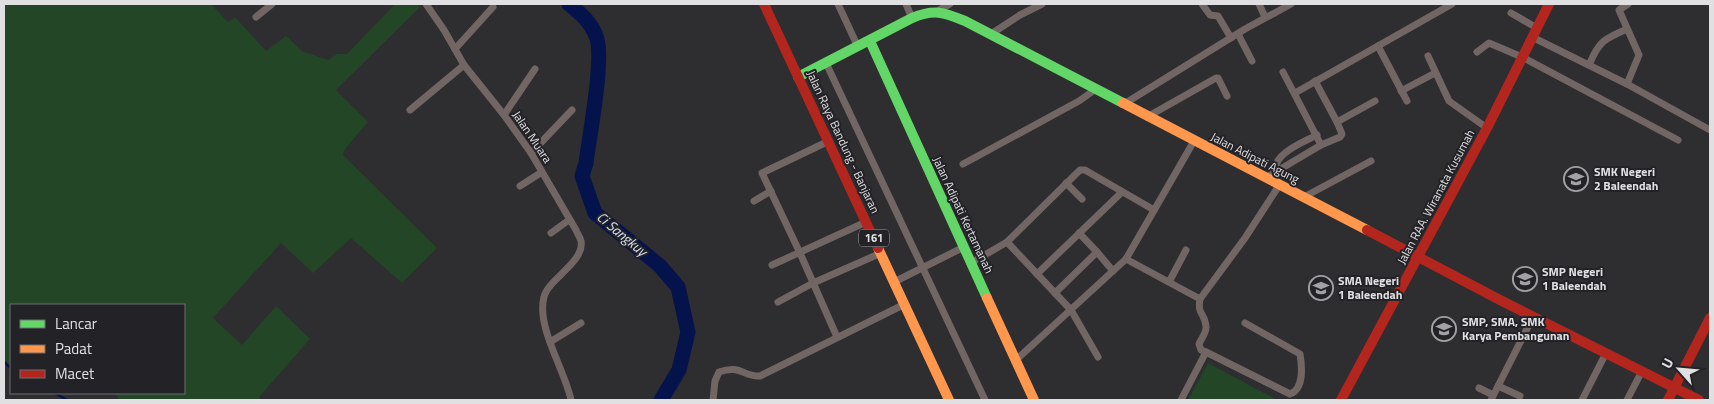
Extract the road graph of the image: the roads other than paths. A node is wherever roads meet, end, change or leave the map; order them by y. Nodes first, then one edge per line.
1 (272, 4) edge
2 (426, 4) edge
3 (764, 4) edge
4 (838, 4) edge
5 (906, 4) edge
6 (950, 4) edge
7 (1042, 4) edge
8 (1202, 4) edge
9 (1259, 4) edge
10 (1291, 4) edge
11 (1452, 4) edge
12 (1549, 4) edge
13 (1628, 4) edge
14 (493, 7) dead end
15 (939, 10) junction
16 (1511, 13) dead end
17 (256, 17) dead end
18 (1265, 17) junction
19 (912, 18) junction
20 (1627, 29) junction
21 (1534, 33) junction
22 (990, 34) junction
23 (1238, 34) junction
24 (1231, 38) junction
25 (870, 41) junction
26 (1378, 46) junction
27 (858, 47) junction
28 (454, 49) junction
29 (1477, 52) dead end
30 (1428, 56) dead end
31 (1522, 57) junction
32 (1252, 61) dead end
33 (826, 63) junction
34 (464, 65) junction
35 (1589, 65) junction
36 (535, 68) dead end
37 (1283, 72) dead end
38 (1435, 73) junction
39 (798, 77) junction
40 (1315, 82) junction
41 (1627, 84) junction
42 (1096, 89) junction
43 (1401, 91) junction
44 (1295, 93) junction
45 (1228, 96) dead end
46 (1376, 101) dead end
47 (1407, 101) dead end
48 (1124, 104) junction
49 (410, 110) dead end
50 (572, 110) dead end
51 (504, 115) junction
52 (1148, 117) junction
53 (1337, 122) junction
54 (1487, 128) junction
55 (1710, 130) edge
56 (1316, 135) junction
57 (1678, 140) dead end
58 (828, 141) junction
59 (1194, 141) junction
60 (1322, 145) junction
61 (531, 154) junction
62 (1371, 161) dead end
63 (963, 164) dead end
64 (1276, 171) junction
65 (542, 172) junction
66 (1267, 177) junction
67 (1066, 183) junction
68 (1280, 184) junction
69 (520, 186) dead end
70 (771, 191) junction
71 (1122, 192) junction
72 (1304, 197) junction
73 (1082, 199) dead end
74 (754, 201) dead end
75 (1154, 210) junction
76 (569, 220) junction
77 (866, 222) junction
78 (551, 233) dead end
79 (1079, 233) junction
80 (1007, 242) junction
81 (964, 248) junction
82 (1186, 250) dead end
83 (881, 252) junction
84 (1097, 252) junction
85 (800, 253) junction
86 (1418, 257) junction
87 (1126, 259) junction
88 (972, 263) junction
89 (772, 265) dead end
90 (924, 268) junction
91 (1113, 271) junction
92 (1037, 274) junction
93 (894, 282) junction
94 (1169, 282) junction
95 (813, 283) junction
96 (1055, 293) junction
97 (1200, 299) junction
98 (778, 302) dead end
99 (905, 304) junction
100 (1071, 310) junction
101 (1533, 317) junction
102 (1710, 318) edge
103 (581, 322) dead end
104 (1245, 324) dead end
105 (1708, 330) edge
106 (836, 337) junction
107 (550, 342) junction
108 (1206, 352) junction
109 (1606, 353) junction
110 (1098, 357) dead end
111 (1016, 360) junction
112 (1642, 371) junction
113 (1498, 386) junction
114 (1675, 387) junction
115 (1479, 388) dead end
116 (1520, 396) dead end
117 (1492, 397) edge
118 (571, 400) edge
119 (713, 400) edge
120 (949, 400) edge
121 (984, 400) edge
122 (1034, 400) edge
123 (1181, 400) edge
124 (1341, 400) edge
125 (1582, 400) edge
126 (1627, 400) edge
127 (1668, 400) edge
128 (1700, 400) edge

1 - 17 street
2 - 28 street, Jalan Muara
3 - 39 main road, Jalan Raya Bandung - Banjaran / 161
4 - 27 street
5 - 19 street
6 - 15 street
7 - 22 street
8 - 24 street
9 - 18 street
10 - 18 street
11 - 26 street
12 - 21 main road, Jalan RAA. Wiranata Kusumah
13 - 20 street
14 - 28 street
15 - 19 main road
15 - 22 main road, Jalan Adipati Agung
16 - 21 street
18 - 23 street
19 - 25 main road
20 - 35 street
20 - 41 street
21 - 31 main road, Jalan RAA. Wiranata Kusumah
21 - 35 street
22 - 42 main road, Jalan Adipati Agung
23 - 24 street
23 - 32 street
24 - 48 street
25 - 27 main road
25 - 81 main road, Jalan Adipati Kertamanah
26 - 40 street
26 - 43 street
27 - 33 main road
28 - 34 street, Jalan Muara
29 - 31 street
30 - 38 street
31 - 54 main road, Jalan RAA. Wiranata Kusumah
31 - 57 street
33 - 39 main road
33 - 90 street
34 - 49 street
34 - 51 street, Jalan Muara
35 - 41 street
36 - 51 street
37 - 44 street
38 - 43 street
38 - 54 street
39 - 58 main road, Jalan Raya Bandung - Banjaran / 161
40 - 44 street
40 - 53 street
41 - 55 street
42 - 48 main road, Jalan Adipati Agung
42 - 63 street
43 - 47 street
44 - 56 street
45 - 52 street
46 - 53 street
48 - 52 main road, Jalan Adipati Agung
50 - 61 street
51 - 61 street, Jalan Muara
52 - 59 main road, Jalan Adipati Agung
53 - 60 street
54 - 86 main road, Jalan RAA. Wiranata Kusumah
56 - 60 street
56 - 64 street
58 - 70 street
58 - 77 main road, Jalan Raya Bandung - Banjaran / 161
59 - 66 main road, Jalan Adipati Agung
59 - 75 street
60 - 64 street
61 - 65 street, Jalan Muara
62 - 72 street
64 - 66 street
65 - 69 street
65 - 76 street, Jalan Muara
66 - 68 main road, Jalan Adipati Agung
67 - 71 street
67 - 73 street
67 - 80 street
68 - 72 main road, Jalan Adipati Agung
68 - 97 street
70 - 74 street
70 - 85 street
71 - 75 street
71 - 79 street
72 - 86 main road, Jalan Adipati Agung
75 - 87 street
76 - 78 street
76 - 107 street, Jalan Muara
77 - 83 main road, Jalan Raya Bandung - Banjaran / 161
77 - 85 street
79 - 84 street
79 - 92 street
80 - 88 street
80 - 92 street
81 - 88 main road, Jalan Adipati Kertamanah
81 - 90 street
82 - 94 street
83 - 93 main road, Jalan Raya Bandung - Banjaran / 161
83 - 95 street
84 - 91 street
84 - 96 street
85 - 89 street
85 - 95 street
86 - 101 main road, Jalan Adipati Agung
86 - 124 main road, Jalan RAA. Wiranata Kusumah
87 - 91 street
87 - 94 street
88 - 111 main road, Jalan Adipati Kertamanah
90 - 93 street
90 - 121 street
91 - 100 street
92 - 96 street
93 - 99 main road, Jalan Raya Bandung - Banjaran / 161
94 - 97 street
95 - 98 street
95 - 106 street
96 - 100 street
97 - 108 street
99 - 106 street
99 - 120 main road, Jalan Raya Bandung - Banjaran / 161
100 - 110 street
100 - 111 street
101 - 109 main road, Jalan Adipati Agung
101 - 113 street
102 - 105 main road
103 - 107 street
104 - 108 street
105 - 114 main road
106 - 119 street
107 - 118 street
108 - 123 street
109 - 112 main road, Jalan Adipati Agung
109 - 125 street
111 - 122 main road, Jalan Adipati Kertamanah
112 - 114 main road, Jalan Adipati Agung
112 - 126 street
113 - 116 street
113 - 117 street
114 - 127 main road
114 - 128 main road, Jalan Adipati Agung
115 - 117 street

